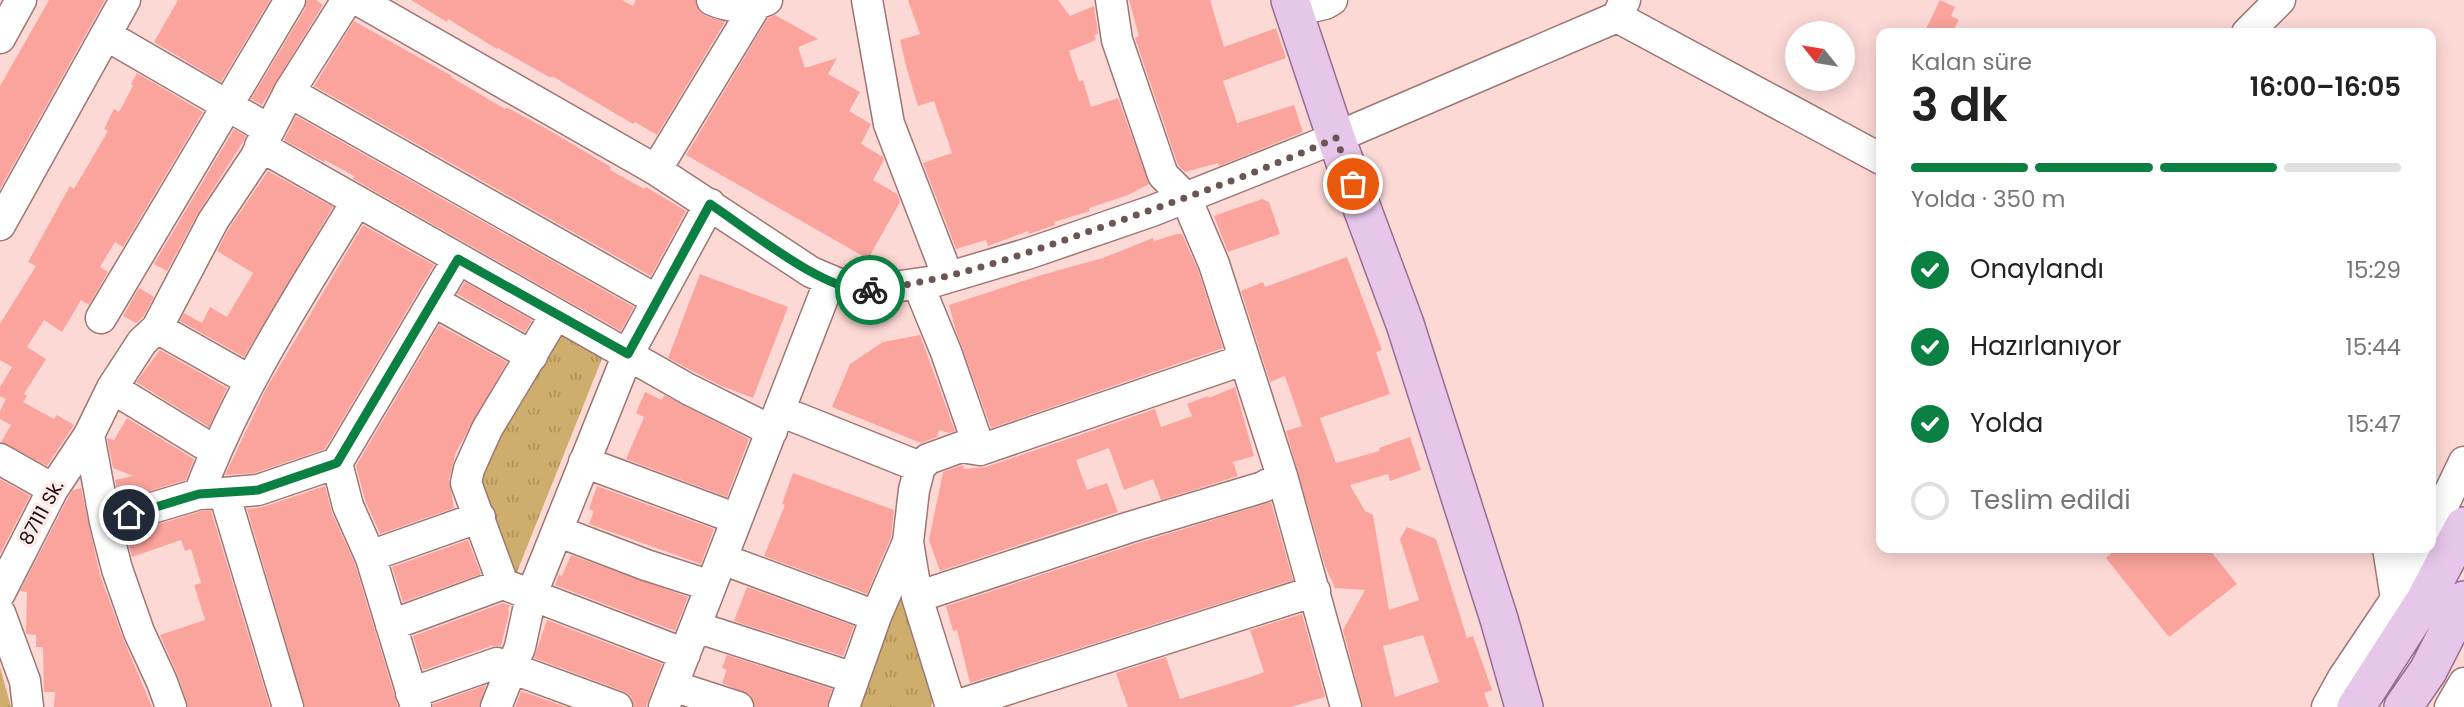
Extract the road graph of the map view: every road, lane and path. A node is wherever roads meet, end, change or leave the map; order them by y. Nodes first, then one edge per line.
1 (21, 0) edge
2 (125, 0) edge
3 (289, 0) edge
4 (347, 0) edge
5 (358, 0) edge
6 (712, 0) edge
7 (867, 0) edge
8 (1111, 0) edge
9 (1332, 0) edge
10 (2280, 0) edge
11 (761, 3) edge
12 (1286, 4) edge
13 (1621, 9) edge
14 (2252, 28) edge
15 (106, 35) junction
16 (0, 37) edge
17 (289, 92) junction
18 (226, 107) junction
19 (264, 138) junction
20 (1329, 140) junction
21 (1876, 156) edge
22 (656, 170) junction
23 (1186, 198) junction
24 (357, 201) junction
25 (710, 204) junction
26 (0, 225) edge
27 (458, 259) junction
28 (948, 277) junction
29 (830, 280) junction
30 (918, 284) junction
31 (433, 300) junction
32 (657, 300) junction
33 (556, 314) junction
34 (101, 318) dead end
35 (157, 328) junction
36 (628, 354) junction
37 (532, 356) junction
38 (1243, 360) junction
39 (249, 380) junction
40 (112, 388) junction
41 (776, 421) junction
42 (89, 435) junction
43 (980, 450) junction
44 (215, 451) junction
45 (0, 459) edge
46 (584, 462) junction
47 (2464, 462) edge
48 (337, 463) junction
49 (920, 467) junction
50 (1282, 476) junction
51 (53, 489) junction
52 (212, 493) junction
53 (480, 517) junction
54 (737, 519) junction
55 (2436, 521) edge
56 (105, 522) junction
57 (2464, 526) edge
58 (557, 531) junction
59 (908, 542) junction
60 (10, 545) edge
61 (2390, 553) edge
62 (2419, 553) edge
63 (370, 556) junction
64 (717, 573) junction
65 (503, 584) junction
66 (1315, 591) junction
67 (0, 593) edge
68 (531, 596) junction
69 (917, 597) junction
70 (2396, 599) junction
71 (2464, 600) edge
72 (0, 613) edge
73 (876, 616) junction
74 (391, 625) junction
75 (690, 640) junction
76 (511, 668) junction
77 (854, 678) junction
78 (2464, 683) edge
79 (669, 696) edge
80 (414, 700) edge
81 (283, 706) edge
82 (28, 707) edge
83 (171, 707) edge
84 (496, 707) edge
85 (617, 707) edge
86 (738, 707) edge
87 (844, 707) edge
88 (952, 707) edge
89 (1346, 707) edge
90 (1507, 707) edge
91 (1524, 707) edge
92 (2327, 707) edge
93 (2357, 707) edge
94 (2403, 707) edge
95 (2450, 707) edge

1 - 16 street
2 - 15 street
3 - 18 street
4 - 17 street, 87111 Sk.
5 - 22 street
6 - 11 street
7 - 28 street
8 - 23 street
9 - 12 street
10 - 14 street
11 - 22 street
12 - 20 main road
13 - 20 street
13 - 21 street
15 - 18 street
15 - 26 street
17 - 19 street, 87111 Sk.
17 - 32 street
18 - 19 street
18 - 34 street
19 - 24 street
19 - 35 street, 87111 Sk.
20 - 23 street
20 - 90 main road
20 - 91 main road
22 - 25 street
23 - 28 street
23 - 38 street
24 - 27 street
24 - 39 street
25 - 29 street
25 - 32 street
27 - 31 street
27 - 33 street
28 - 30 street
29 - 30 street
29 - 41 street
30 - 43 street
31 - 37 street
31 - 48 street
32 - 36 street
33 - 36 street
33 - 37 street
35 - 39 street
35 - 40 street, 87111 Sk.
36 - 41 street
36 - 46 street
37 - 53 street
38 - 43 street
38 - 50 street
39 - 44 street
40 - 42 street, 87111 Sk.
40 - 44 street
41 - 49 street
41 - 54 street
42 - 51 street, 87111 Sk.
42 - 56 street
43 - 49 street
44 - 52 street
45 - 51 street
46 - 54 street
46 - 58 street
47 - 55 street
48 - 52 street
48 - 63 street
49 - 59 street
50 - 66 street
50 - 69 street
51 - 60 street, 87111 Sk.
52 - 56 street
52 - 81 street
53 - 63 street
53 - 65 street
54 - 64 street
56 - 83 street
57 - 93 main road
58 - 64 street
58 - 68 street
59 - 69 street
59 - 73 street
60 - 67 street, 87111 Sk.
61 - 70 street
62 - 70 street
63 - 74 street
64 - 73 street
64 - 75 street
65 - 68 street
65 - 74 street
66 - 88 street
66 - 89 street
68 - 75 street
68 - 76 street
69 - 88 street
70 - 92 street
71 - 94 main road
72 - 82 street
73 - 77 street
74 - 80 street
75 - 77 street
75 - 79 street
76 - 80 street
76 - 84 street
76 - 85 street
77 - 87 street
78 - 95 street
79 - 86 street

